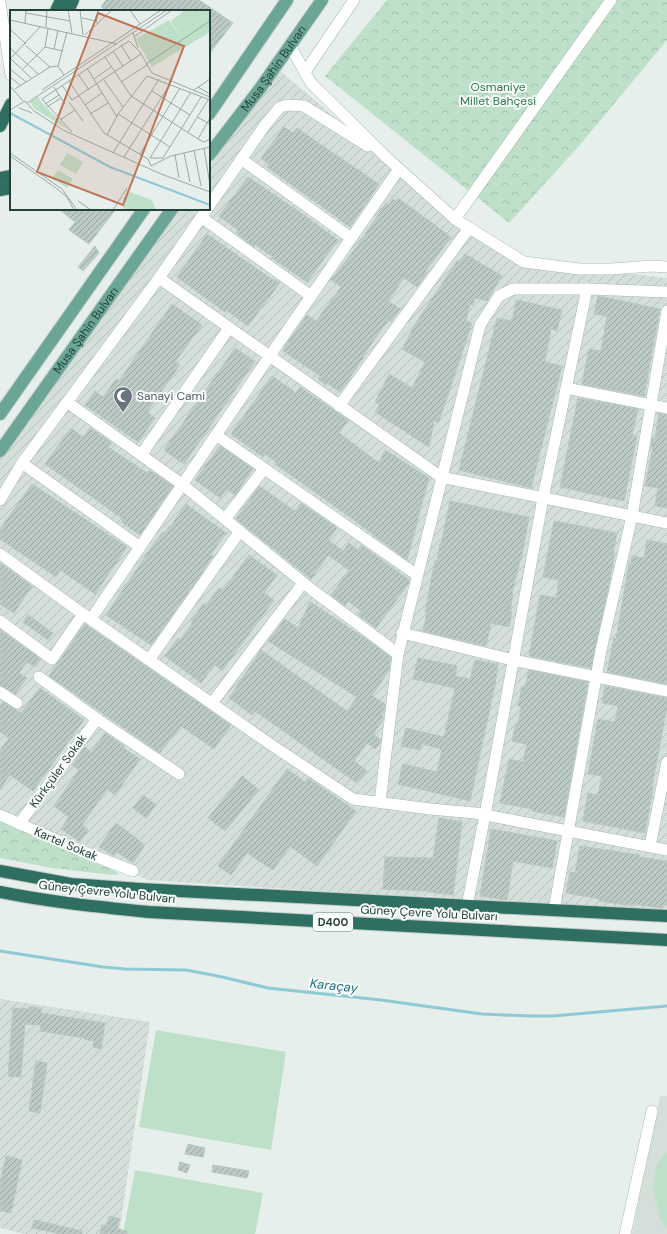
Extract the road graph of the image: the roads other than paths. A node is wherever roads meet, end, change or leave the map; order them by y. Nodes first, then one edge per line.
1 (61, 0) edge
2 (73, 0) edge
3 (287, 0) edge
4 (322, 0) edge
5 (354, 0) edge
6 (611, 0) edge
7 (0, 3) edge
8 (56, 10) edge
9 (68, 10) edge
10 (291, 44) junction
11 (4, 61) edge
12 (305, 72) junction
13 (10, 73) edge
14 (10, 106) edge
15 (210, 113) edge
16 (0, 126) edge
17 (210, 155) edge
18 (386, 157) junction
19 (241, 160) junction
20 (399, 169) junction
21 (10, 176) edge
22 (0, 178) edge
23 (10, 188) edge
24 (0, 190) edge
25 (210, 205) edge
26 (143, 210) edge
27 (171, 210) edge
28 (204, 213) edge
29 (455, 219) junction
30 (469, 228) junction
31 (351, 238) junction
32 (667, 268) edge
33 (159, 278) junction
34 (587, 289) junction
35 (667, 292) edge
36 (311, 296) junction
37 (667, 311) edge
38 (229, 328) junction
39 (269, 356) junction
40 (566, 388) junction
41 (67, 402) junction
42 (651, 405) junction
43 (339, 406) junction
44 (667, 408) edge
45 (0, 414) edge
46 (216, 435) junction
47 (0, 451) edge
48 (141, 455) junction
49 (22, 463) junction
50 (264, 469) junction
51 (441, 477) junction
52 (183, 485) junction
53 (543, 498) junction
54 (0, 500) edge
55 (632, 516) junction
56 (225, 519) junction
57 (667, 523) edge
58 (240, 531) junction
59 (140, 547) junction
60 (0, 554) edge
61 (417, 575) junction
62 (303, 583) junction
63 (83, 614) junction
64 (0, 620) edge
65 (402, 633) junction
66 (398, 654) junction
67 (149, 660) junction
68 (513, 660) junction
69 (39, 677) dead end
70 (596, 678) junction
71 (667, 691) edge
72 (0, 692) edge
73 (17, 703) dead end
74 (212, 703) junction
75 (97, 719) junction
76 (667, 762) edge
77 (179, 774) dead end
78 (380, 802) junction
79 (0, 815) edge
80 (485, 815) junction
81 (20, 824) junction
82 (568, 830) junction
83 (650, 846) junction
84 (667, 850) edge
85 (0, 871) edge
86 (133, 871) dead end
87 (0, 892) edge
88 (467, 906) junction
89 (554, 910) junction
90 (667, 916) edge
91 (667, 940) edge
92 (652, 1111) dead end
93 (625, 1234) edge

1 - 8 highway
2 - 9 highway
3 - 15 main road
4 - 10 main road, Musa Şahin Bulvarı
5 - 12 street
6 - 29 street
7 - 11 street
10 - 12 street
10 - 17 main road, Musa Şahin Bulvarı
11 - 13 street
12 - 18 street
14 - 16 highway
18 - 19 street
18 - 20 street
19 - 25 street
19 - 31 street
20 - 29 street
20 - 31 street
21 - 22 highway
23 - 24 highway
26 - 45 main road, Musa Şahin Bulvarı
27 - 47 main road, Musa Şahin Bulvarı
28 - 33 street
28 - 36 street
29 - 30 street
30 - 32 street
30 - 43 street
31 - 36 street
33 - 38 street
33 - 41 street
34 - 35 street
34 - 40 street
34 - 51 street
36 - 39 street
37 - 42 street
38 - 39 street
38 - 48 street
39 - 43 street
39 - 46 street
40 - 42 street
40 - 53 street
41 - 48 street
41 - 49 street
42 - 44 street
42 - 55 street
43 - 51 street
46 - 50 street
46 - 52 street
48 - 52 street
49 - 54 street
49 - 59 street
50 - 56 street
50 - 61 street
51 - 53 street
51 - 61 street
52 - 56 street
52 - 59 street
53 - 55 street
53 - 68 street
55 - 57 street
55 - 70 street
56 - 58 street
58 - 62 street
58 - 67 street
59 - 63 street
60 - 63 street
61 - 65 street
62 - 66 street
62 - 74 street
63 - 64 street
63 - 67 street
65 - 66 street
65 - 68 street
66 - 78 street
67 - 74 street
68 - 70 street
68 - 80 street
69 - 75 street
70 - 71 street
70 - 82 street
72 - 73 street
74 - 78 street
75 - 77 street
75 - 81 street, Kürkçüler Sokak
76 - 83 street
78 - 80 street
79 - 81 street, Kartel Sokak
80 - 82 street
80 - 88 street
81 - 86 street, Kartel Sokak
82 - 83 street
82 - 89 street
83 - 84 street
85 - 88 highway, Güney Çevre Yolu Bulvarı / D400
87 - 91 highway, Güney Çevre Yolu Bulvarı / D400
88 - 89 highway, Güney Çevre Yolu Bulvarı / D400
89 - 90 highway, Güney Çevre Yolu Bulvarı / D400
92 - 93 street

